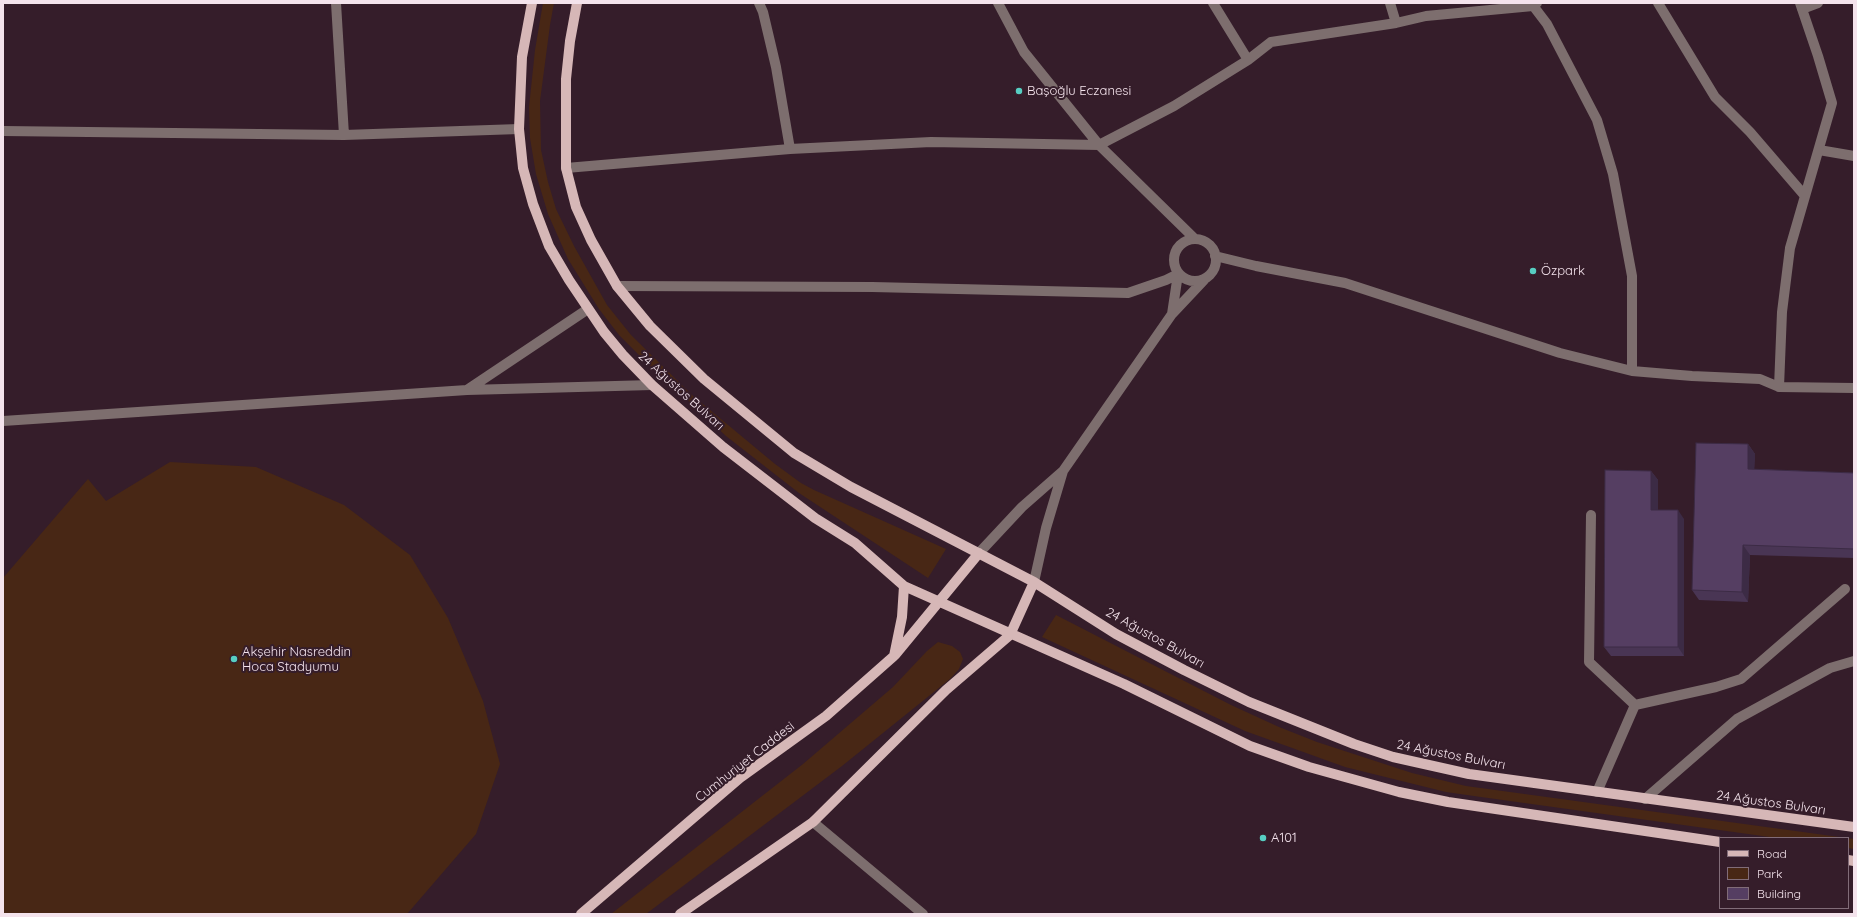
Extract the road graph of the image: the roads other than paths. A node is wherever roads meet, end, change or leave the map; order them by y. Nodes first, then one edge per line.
1 (336, 3) edge
2 (532, 3) edge
3 (577, 3) edge
4 (759, 3) edge
5 (998, 3) edge
6 (1213, 3) edge
7 (1390, 3) edge
8 (1658, 3) edge
9 (1818, 3) edge
10 (1534, 4) edge
11 (1801, 6) edge
12 (1396, 23) junction
13 (1248, 60) junction
14 (519, 129) junction
15 (3, 131) edge
16 (344, 135) junction
17 (1099, 145) junction
18 (790, 149) junction
19 (1819, 150) junction
20 (1854, 156) edge
21 (566, 168) junction
22 (1805, 196) junction
23 (1195, 239) junction
24 (1215, 256) junction
25 (1178, 274) junction
26 (1204, 280) junction
27 (616, 286) junction
28 (588, 309) junction
29 (1172, 314) junction
30 (1632, 371) junction
31 (652, 385) junction
32 (1779, 387) junction
33 (1854, 388) edge
34 (467, 390) junction
35 (3, 421) edge
36 (1063, 471) junction
37 (1591, 515) dead end
38 (979, 553) junction
39 (1034, 582) junction
40 (904, 586) junction
41 (1845, 589) dead end
42 (939, 602) junction
43 (1010, 635) junction
44 (894, 656) junction
45 (1854, 661) edge
46 (1635, 705) junction
47 (1597, 792) junction
48 (1645, 799) junction
49 (813, 822) junction
50 (1854, 827) edge
51 (1719, 842) edge
52 (581, 914) edge
53 (680, 914) edge
54 (923, 914) edge

1 - 16 street
2 - 14 main road, 24 Ağustos Bulvarı
3 - 21 main road, 24 Ağustos Bulvarı
4 - 18 street
5 - 17 street
6 - 13 street
7 - 12 street
8 - 22 street
9 - 11 street
10 - 12 street
10 - 30 street
11 - 19 street
12 - 13 street
13 - 17 street
14 - 16 street
14 - 28 main road, 24 Ağustos Bulvarı
15 - 16 street
17 - 18 street
17 - 23 street
18 - 21 street
19 - 20 street
19 - 22 street
21 - 27 main road, 24 Ağustos Bulvarı
22 - 32 street
23 - 24 street
23 - 25 street
24 - 26 street
24 - 30 street
25 - 26 street
25 - 27 street
25 - 29 street
26 - 29 street
27 - 38 main road, 24 Ağustos Bulvarı
28 - 31 main road, 24 Ağustos Bulvarı
28 - 34 street
29 - 36 street
30 - 32 street
31 - 34 street
31 - 40 main road, 24 Ağustos Bulvarı
32 - 33 street
34 - 35 street
36 - 38 street
36 - 39 street
37 - 46 street
38 - 39 main road, 24 Ağustos Bulvarı
38 - 42 main road, Cumhuriyet Caddesi
39 - 43 main road
39 - 47 main road, 24 Ağustos Bulvarı
40 - 42 main road, 24 Ağustos Bulvarı
40 - 44 main road
41 - 46 street
42 - 43 main road, 24 Ağustos Bulvarı
42 - 44 main road, Cumhuriyet Caddesi
43 - 49 main road
43 - 51 main road, 24 Ağustos Bulvarı
44 - 52 main road, Cumhuriyet Caddesi
45 - 48 street
46 - 47 street
47 - 48 main road, 24 Ağustos Bulvarı
48 - 50 main road, 24 Ağustos Bulvarı
49 - 53 main road
49 - 54 street

